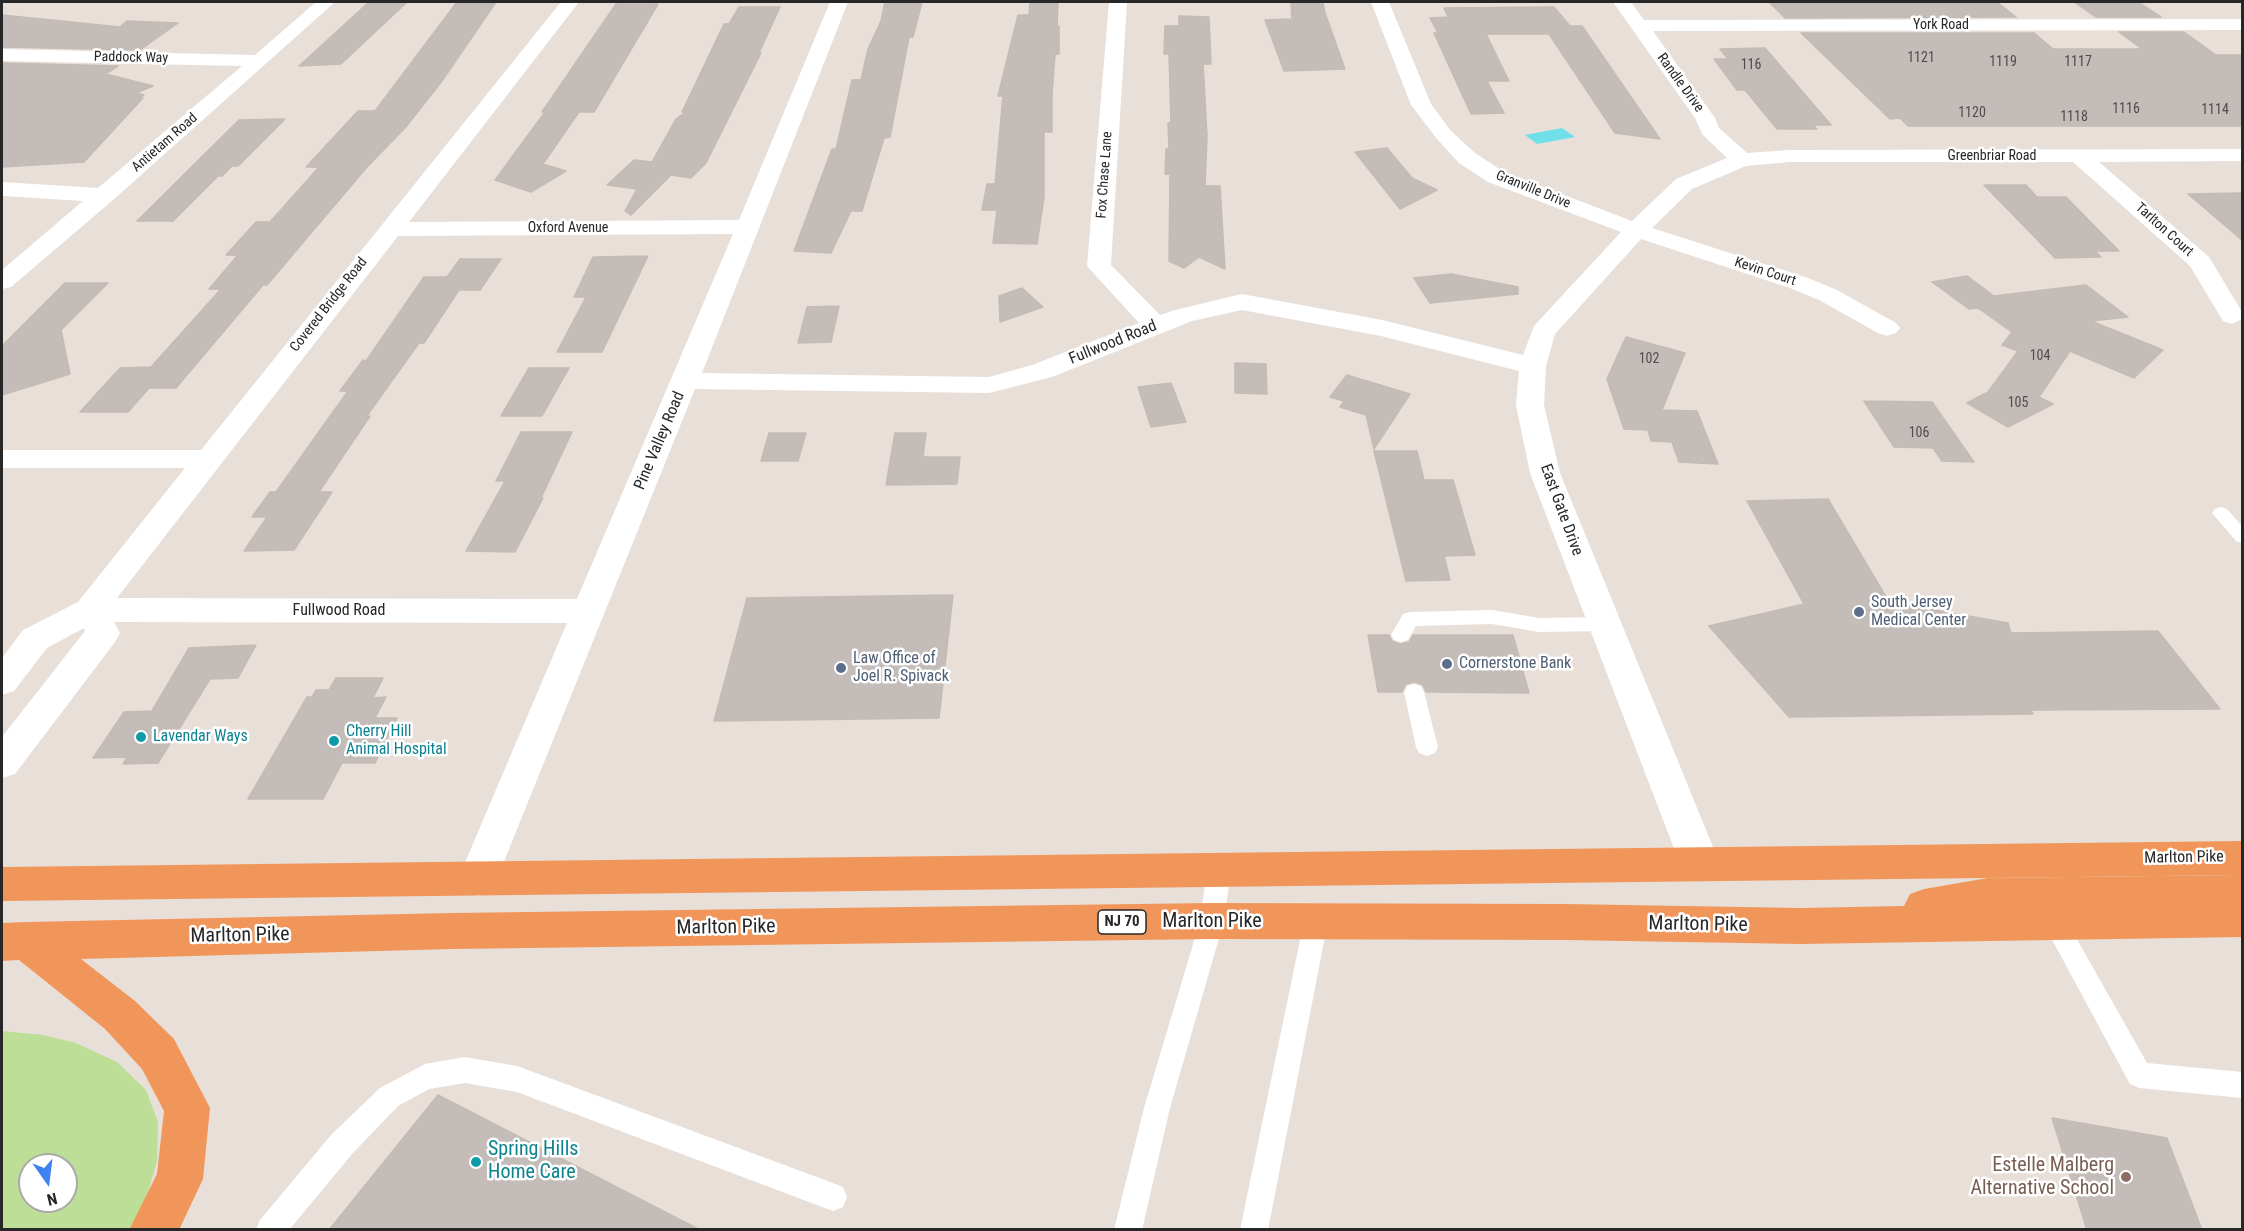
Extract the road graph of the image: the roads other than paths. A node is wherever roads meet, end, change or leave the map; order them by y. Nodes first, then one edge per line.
1 (326, 2) edge
2 (570, 2) edge
3 (839, 2) edge
4 (1118, 2) edge
5 (1380, 2) edge
6 (1622, 2) edge
7 (2242, 24) edge
8 (1640, 26) junction
9 (2, 55) edge
10 (260, 61) junction
11 (2242, 155) edge
12 (2079, 156) junction
13 (1742, 160) junction
14 (2, 189) edge
15 (105, 195) junction
16 (748, 227) junction
17 (389, 229) junction
18 (1636, 230) junction
19 (2, 282) edge
20 (2232, 316) dead end
21 (1156, 326) junction
22 (1887, 328) dead end
23 (1533, 366) junction
24 (685, 381) junction
25 (2, 459) edge
26 (209, 459) junction
27 (2242, 512) edge
28 (2242, 537) edge
29 (90, 610) junction
30 (588, 611) junction
31 (1605, 624) junction
32 (1401, 635) dead end
33 (2, 679) edge
34 (1414, 692) dead end
35 (1426, 747) dead end
36 (2, 763) edge
37 (2242, 858) edge
38 (1700, 864) junction
39 (1219, 869) junction
40 (478, 879) junction
41 (2, 884) edge
42 (2242, 893) edge
43 (2242, 919) edge
44 (1212, 921) junction
45 (1316, 921) junction
46 (2054, 921) junction
47 (1801, 926) junction
48 (14, 941) edge
49 (2242, 1085) edge
50 (833, 1197) dead end
51 (153, 1230) edge
52 (270, 1230) edge
53 (1128, 1230) edge
54 (1254, 1230) edge

1 - 10 street, Antietam Road
2 - 17 street, Covered Bridge Road
3 - 16 street, Pine Valley Road
4 - 21 street, Fox Chase Lane
5 - 18 street, Granville Drive
6 - 8 street, Randle Drive
7 - 8 street, York Road
8 - 13 street, Randle Drive
9 - 10 street, Paddock Way
10 - 15 street, Antietam Road
11 - 12 street, Greenbriar Road
12 - 13 street, Greenbriar Road
12 - 20 street, Tarlton Court
13 - 18 street, East Gate Drive
14 - 15 street
15 - 19 street, Antietam Road
16 - 17 street, Oxford Avenue
16 - 24 street, Pine Valley Road
17 - 26 street, Covered Bridge Road
18 - 22 street, Kevin Court
18 - 23 street, East Gate Drive
21 - 23 street, Fullwood Road
21 - 24 street, Fullwood Road
23 - 31 street, East Gate Drive
24 - 30 street, Pine Valley Road
25 - 26 street
26 - 29 street, Covered Bridge Road
27 - 28 lane
29 - 30 street, Fullwood Road
29 - 33 street, Covered Bridge Road
29 - 36 street
30 - 40 street, Pine Valley Road
31 - 32 lane
31 - 38 street, East Gate Drive
34 - 35 lane
37 - 38 highway, Marlton Pike
38 - 39 highway, Marlton Pike
39 - 40 highway, Marlton Pike
39 - 44 lane
40 - 41 highway, Marlton Pike
42 - 47 highway
43 - 46 highway, Marlton Pike / NJ 70
44 - 45 highway, Marlton Pike / NJ 70
44 - 48 highway, Marlton Pike / NJ 70
44 - 53 lane
45 - 47 highway, Marlton Pike / NJ 70
45 - 54 lane
46 - 47 highway, Marlton Pike / NJ 70
46 - 49 lane
48 - 51 highway
50 - 52 lane

